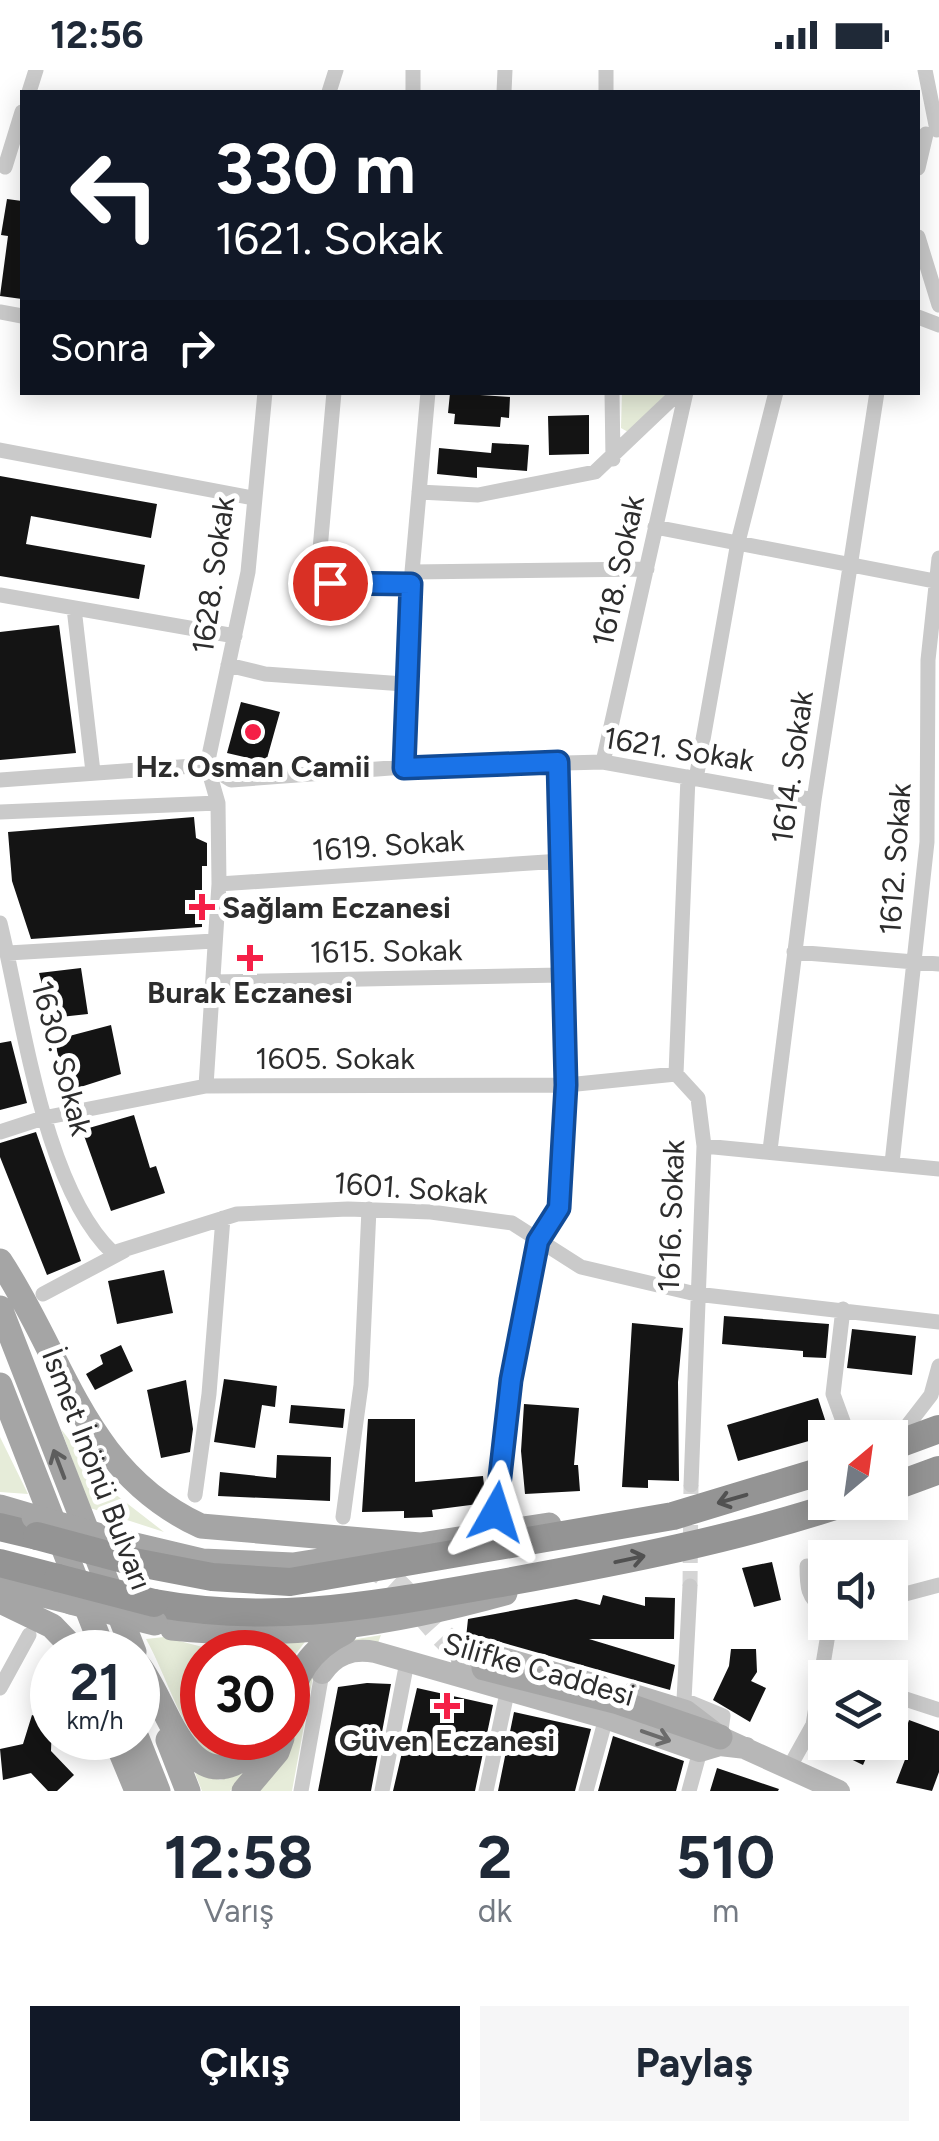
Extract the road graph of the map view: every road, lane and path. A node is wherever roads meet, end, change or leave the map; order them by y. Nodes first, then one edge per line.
1 (925, 70) edge
2 (20, 118) edge
3 (930, 132) edge
4 (920, 162) edge
5 (2, 167) edge
6 (920, 243) edge
7 (939, 305) edge
8 (265, 395) edge
9 (334, 395) edge
10 (428, 395) edge
11 (612, 395) edge
12 (680, 395) edge
13 (682, 395) edge
14 (775, 395) edge
15 (876, 395) edge
16 (0, 450) edge
17 (613, 459) junction
18 (419, 492) junction
19 (253, 498) junction
20 (655, 527) junction
21 (738, 542) junction
22 (939, 558) edge
23 (849, 563) junction
24 (647, 569) junction
25 (412, 578) junction
26 (938, 582) edge
27 (0, 594) edge
28 (74, 608) junction
29 (234, 636) junction
30 (228, 665) junction
31 (404, 684) junction
32 (558, 762) junction
33 (603, 762) junction
34 (207, 765) junction
35 (404, 768) junction
36 (93, 772) junction
37 (692, 778) junction
38 (0, 780) edge
39 (814, 800) junction
40 (218, 803) junction
41 (0, 812) edge
42 (561, 861) junction
43 (220, 884) junction
44 (0, 923) edge
45 (214, 942) junction
46 (794, 952) junction
47 (8, 954) junction
48 (915, 963) junction
49 (939, 964) edge
50 (561, 975) junction
51 (213, 982) junction
52 (676, 1074) junction
53 (566, 1085) junction
54 (206, 1086) junction
55 (43, 1118) junction
56 (0, 1132) edge
57 (704, 1146) junction
58 (770, 1150) junction
59 (892, 1163) junction
60 (939, 1169) edge
61 (369, 1210) junction
62 (223, 1218) junction
63 (538, 1241) junction
64 (132, 1247) junction
65 (113, 1254) joint
66 (0, 1262) edge
67 (43, 1294) dead end
68 (696, 1294) junction
69 (0, 1308) edge
70 (843, 1309) junction
71 (939, 1322) edge
72 (939, 1366) edge
73 (0, 1385) edge
74 (0, 1419) edge
75 (843, 1420) edge
76 (908, 1428) edge
77 (939, 1429) edge
78 (908, 1440) edge
79 (32, 1465) junction
80 (939, 1470) edge
81 (808, 1475) edge
82 (908, 1481) edge
83 (691, 1485) tunnel mouth
84 (195, 1495) dead end
85 (0, 1507) edge
86 (808, 1513) edge
87 (343, 1516) dead end
88 (674, 1516) junction
89 (34, 1520) junction
90 (0, 1526) edge
91 (509, 1530) junction
92 (420, 1544) junction
93 (202, 1545) junction
94 (315, 1548) dead end
95 (128, 1552) junction
96 (0, 1564) edge
97 (807, 1566) dead end
98 (591, 1567) junction
99 (0, 1584) edge
100 (939, 1585) edge
101 (690, 1586) tunnel mouth
102 (64, 1590) junction
103 (808, 1591) edge
104 (908, 1593) edge
105 (0, 1601) edge
106 (160, 1618) junction
107 (359, 1627) junction
108 (56, 1630) edge
109 (96, 1630) edge
110 (125, 1630) edge
111 (185, 1630) edge
112 (29, 1635) dead end
113 (310, 1657) edge
114 (406, 1662) junction
115 (322, 1673) joint
116 (473, 1673) junction
117 (0, 1688) edge
118 (506, 1693) junction
119 (160, 1698) edge
120 (908, 1700) edge
121 (939, 1710) edge
122 (606, 1718) junction
123 (160, 1720) edge
124 (808, 1734) edge
125 (180, 1738) edge
126 (710, 1744) junction
127 (124, 1760) edge
128 (146, 1760) edge
129 (197, 1760) edge
130 (242, 1760) edge
131 (270, 1760) edge
132 (789, 1768) junction
133 (137, 1791) edge
134 (158, 1791) edge
135 (188, 1791) edge
136 (244, 1791) edge
137 (301, 1791) edge
138 (382, 1791) edge
139 (486, 1791) edge
140 (586, 1791) edge
141 (689, 1791) edge
142 (839, 1791) edge

1 - 3 street
2 - 5 street
3 - 4 street
6 - 7 street
8 - 19 street, 1628. Sokak
9 - 25 street
10 - 18 street
11 - 17 street
12 - 17 street
13 - 20 street, 1618. Sokak
14 - 21 street
15 - 23 street, 1614. Sokak
16 - 19 street
17 - 18 street
18 - 25 street
19 - 29 street, 1628. Sokak
20 - 21 street
20 - 24 street, 1618. Sokak
21 - 23 street
21 - 37 street
22 - 26 street, 1612. Sokak
23 - 26 street
23 - 39 street, 1614. Sokak
24 - 25 street
24 - 33 street, 1618. Sokak
25 - 31 street
26 - 48 street, 1612. Sokak
27 - 28 street
28 - 29 street
28 - 36 street
29 - 30 street, 1628. Sokak
30 - 31 street
30 - 34 street, 1628. Sokak
31 - 35 street
32 - 33 street, 1621. Sokak
32 - 35 street, 1621. Sokak
32 - 42 street
33 - 37 street, 1621. Sokak
34 - 35 street, 1621. Sokak
34 - 36 street, 1621. Sokak
34 - 40 street
36 - 38 street, 1621. Sokak
37 - 39 street, 1621. Sokak
37 - 52 street
39 - 46 street, 1614. Sokak
40 - 41 street
40 - 43 street
42 - 43 street, 1619. Sokak
42 - 50 street
43 - 45 street
44 - 47 street, 1630. Sokak
45 - 47 street
45 - 51 street
46 - 48 street
46 - 58 street, 1614. Sokak
47 - 55 street, 1630. Sokak
48 - 49 street
48 - 59 street, 1612. Sokak
50 - 51 street, 1615. Sokak
50 - 53 street
51 - 54 street
52 - 53 street, 1605. Sokak
52 - 57 street, 1616. Sokak
53 - 54 street, 1605. Sokak
53 - 63 street
54 - 55 street, 1605. Sokak
55 - 56 street, 1605. Sokak
55 - 65 street, 1630. Sokak
57 - 58 street
57 - 68 street, 1616. Sokak
58 - 59 street
59 - 60 street
61 - 62 street, 1601. Sokak
61 - 63 street, 1601. Sokak
61 - 87 street
62 - 64 street, 1601. Sokak
62 - 84 street
63 - 68 street, 1601. Sokak
63 - 91 street
64 - 65 street, 1601. Sokak
64 - 67 street
66 - 92 main road
66 - 93 main road
68 - 70 street, 1601. Sokak
68 - 83 street, 1616. Sokak
110 -> 69 main road, İsmet İnönü Bulvarı
70 - 71 street, 1601. Sokak
70 - 75 street
72 - 76 street
73 - 79 main road, İsmet İnönü Bulvarı
74 - 79 main road
77 - 78 highway
79 - 109 main road, İsmet İnönü Bulvarı
80 - 82 highway
81 -> 88 highway
85 - 89 main road
98 -> 86 highway
88 - 91 main road
88 - 95 highway
89 - 90 highway
89 - 93 main road
89 - 95 highway, bridge
91 - 92 main road
92 - 95 main road
93 - 94 main road
96 - 102 highway
97 - 103 street
98 - 106 highway
98 - 107 main road
99 - 102 main road
100 - 104 street
101 - 126 street
102 - 106 highway, bridge
105 - 108 main road
106 - 107 main road
106 - 111 main road
107 - 113 main road
112 - 117 street
114 - 115 street, Silifke Caddesi
114 - 116 street, Silifke Caddesi
114 - 138 street
115 - 137 street
116 - 118 street, Silifke Caddesi
116 - 126 main road
118 - 122 street, Silifke Caddesi
118 - 139 street
119 - 125 main road
120 - 121 street
122 -> 126 street, Silifke Caddesi
122 - 140 street
123 - 135 main road
124 - 132 street
126 - 132 street, Silifke Caddesi
126 - 141 street
127 - 133 main road
128 - 134 main road
129 - 130 main road
131 - 136 main road
132 - 142 street, Silifke Caddesi

